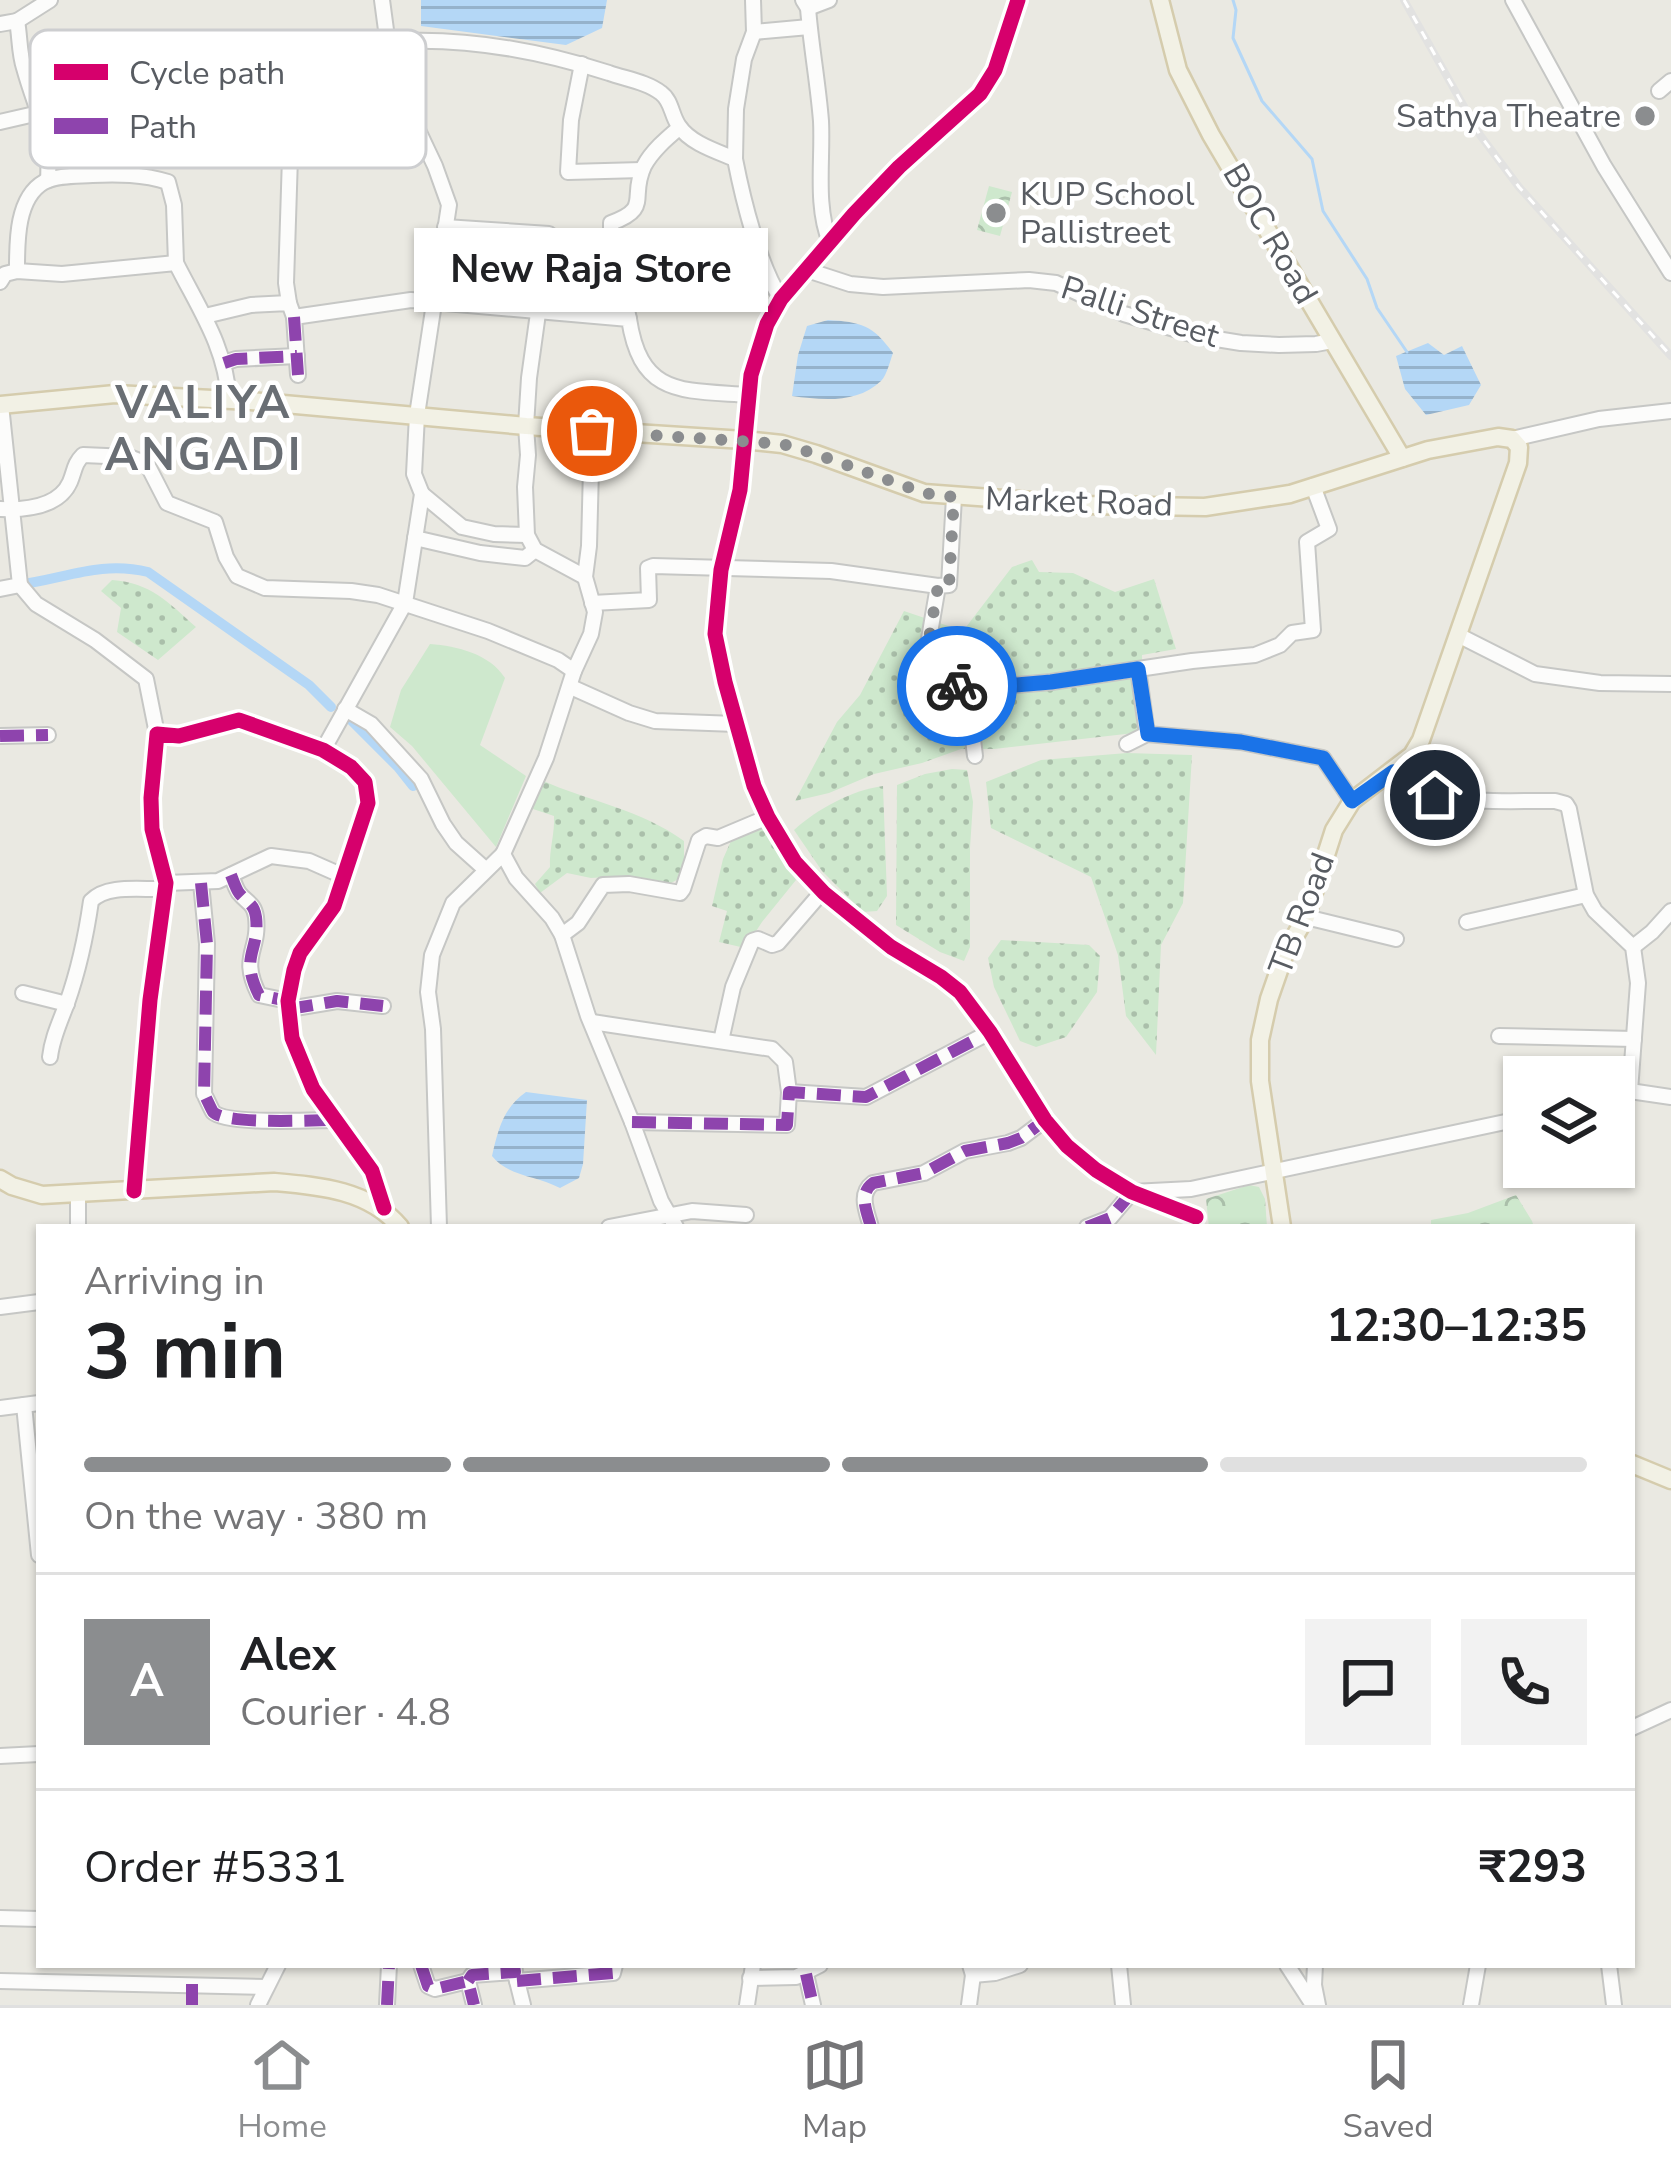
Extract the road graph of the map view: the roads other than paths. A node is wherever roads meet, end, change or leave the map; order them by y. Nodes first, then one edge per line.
1 (50, 0) edge
2 (382, 0) edge
3 (753, 0) edge
4 (829, 0) edge
5 (1018, 0) edge
6 (1513, 0) edge
7 (1162, 3) edge
8 (806, 4) edge
9 (17, 21) junction
10 (0, 24) edge
11 (809, 27) junction
12 (385, 30) edge
13 (754, 32) junction
14 (426, 41) edge
15 (582, 64) junction
16 (30, 87) edge
17 (30, 114) edge
18 (0, 122) edge
19 (680, 128) junction
20 (426, 150) edge
21 (735, 159) junction
22 (49, 168) edge
23 (290, 168) edge
24 (642, 170) junction
25 (49, 179) junction
26 (445, 226) junction
27 (830, 242) junction
28 (176, 263) junction
29 (807, 270) junction
30 (17, 271) junction
31 (1671, 273) edge
32 (0, 282) edge
33 (781, 299) junction
34 (432, 302) junction
35 (291, 310) junction
36 (536, 310) junction
37 (206, 316) junction
38 (629, 319) junction
39 (1332, 341) junction
40 (298, 356) junction
41 (224, 363) junction
42 (298, 376) dead end
43 (749, 394) junction
44 (229, 400) junction
45 (1, 405) edge
46 (1671, 411) edge
47 (417, 416) junction
48 (526, 426) junction
49 (592, 431) junction
50 (1512, 439) junction
51 (744, 440) junction
52 (1402, 458) junction
53 (1313, 486) junction
54 (422, 494) junction
55 (954, 497) junction
56 (6, 509) edge
57 (415, 538) junction
58 (531, 543) junction
59 (722, 570) junction
60 (585, 577) junction
61 (20, 585) junction
62 (938, 586) junction
63 (0, 589) edge
64 (405, 603) junction
65 (592, 603) junction
66 (1458, 635) junction
67 (1138, 669) junction
68 (572, 679) junction
69 (1671, 686) edge
70 (968, 689) junction
71 (345, 709) junction
72 (736, 724) junction
73 (157, 734) junction
74 (1148, 734) junction
75 (48, 735) dead end
76 (0, 736) edge
77 (1127, 744) dead end
78 (322, 750) junction
79 (975, 756) dead end
80 (1393, 772) junction
81 (1352, 801) junction
82 (768, 817) junction
83 (503, 854) junction
84 (485, 869) junction
85 (231, 875) junction
86 (343, 876) junction
87 (201, 884) junction
88 (165, 886) junction
89 (822, 892) junction
90 (1586, 896) junction
91 (1306, 917) junction
92 (1670, 917) edge
93 (1467, 922) dead end
94 (562, 934) junction
95 (1396, 939) dead end
96 (1633, 947) junction
97 (23, 993) dead end
98 (67, 1004) junction
99 (288, 1005) junction
100 (383, 1006) dead end
101 (592, 1022) junction
102 (990, 1032) junction
103 (1499, 1036) dead end
104 (1634, 1040) junction
105 (721, 1041) junction
106 (1630, 1056) edge
107 (50, 1058) dead end
108 (789, 1092) junction
109 (1635, 1093) edge
110 (1671, 1097) edge
111 (334, 1120) junction
112 (1045, 1120) junction
113 (632, 1122) junction
114 (1503, 1123) edge
115 (1276, 1172) junction
116 (0, 1179) edge
117 (1191, 1189) junction
118 (134, 1191) junction
119 (1132, 1192) junction
120 (78, 1195) junction
121 (384, 1208) junction
122 (746, 1215) dead end
123 (672, 1220) edge
124 (1197, 1222) edge
125 (78, 1224) edge
126 (397, 1224) edge
127 (439, 1224) edge
128 (635, 1224) edge
129 (870, 1224) edge
130 (1095, 1224) edge
131 (1283, 1224) edge
132 (36, 1302) edge
133 (0, 1307) edge
134 (32, 1404) edge
135 (0, 1408) edge
136 (1635, 1465) edge
137 (1671, 1480) edge
138 (36, 1490) edge
139 (1671, 1710) edge
140 (1635, 1727) edge
141 (36, 1754) edge
142 (0, 1756) edge
143 (0, 1918) edge
144 (36, 1919) edge
145 (276, 1968) edge
146 (389, 1968) edge
147 (423, 1968) edge
148 (615, 1968) edge
149 (815, 1968) edge
150 (1011, 1968) edge
151 (1119, 1968) edge
152 (1289, 1968) edge
153 (1315, 1968) edge
154 (1477, 1968) edge
155 (1609, 1968) edge
156 (971, 1970) edge
157 (515, 1972) edge
158 (751, 1972) edge
159 (58, 1973) edge
160 (806, 1974) junction
161 (0, 1981) edge
162 (468, 1981) junction
163 (192, 1984) junction
164 (266, 1987) junction
165 (192, 2005) edge
166 (258, 2005) edge
167 (387, 2005) edge
168 (474, 2005) edge
169 (524, 2005) edge
170 (747, 2005) edge
171 (813, 2005) edge
172 (970, 2005) edge
173 (1123, 2005) edge
174 (1315, 2005) edge
175 (1471, 2005) edge
176 (1614, 2005) edge

1 - 9 street
2 - 12 street
3 - 13 street
4 - 8 street
5 - 27 street
6 - 31 street
7 - 39 main road, BOC Road
8 - 11 street
9 - 10 street
9 - 16 street
11 - 13 street
11 - 27 street
13 - 21 street
14 - 15 street
15 - 19 street
15 - 24 street
17 - 18 street
19 - 21 street
19 - 24 street
20 - 26 street
21 - 33 street
22 - 25 street
23 - 35 street
24 - 38 street
25 - 28 street
25 - 30 street
26 - 34 street
26 - 36 street
27 - 29 street
28 - 30 street
28 - 37 street
29 - 33 street
29 - 39 street, Palli Street
30 - 32 street
33 - 43 street
34 - 35 street
34 - 36 street
34 - 47 street
35 - 37 street
35 - 40 street
36 - 38 street
36 - 48 street
37 - 41 street
38 - 43 street
39 - 52 main road, BOC Road
40 - 41 street
40 - 42 street
41 - 44 street
43 - 51 street
44 - 45 main road, Market Road
44 - 47 main road, Market Road
45 - 56 street
46 - 50 street
47 - 48 main road, Market Road
47 - 54 street
48 - 49 main road, Market Road
48 - 58 street
49 - 51 main road, Market Road
49 - 60 street
50 - 52 main road, Market Road
50 - 66 main road, TB Road
51 - 55 main road, Market Road
51 - 59 street
52 - 53 main road, Market Road
53 - 55 main road, Market Road
53 - 67 street
54 - 57 street
54 - 58 street
55 - 62 street
56 - 61 street
56 - 64 street
57 - 58 street
57 - 64 street
58 - 60 street
59 - 62 street
59 - 65 street
59 - 72 street
60 - 65 street
61 - 63 street
61 - 73 street
62 - 70 street
64 - 68 street
64 - 71 street
65 - 68 street
66 - 69 street
66 - 80 main road, TB Road
67 - 70 street
67 - 74 street
68 - 72 street
68 - 83 street
70 - 79 street
71 - 78 street
71 - 84 street
72 - 82 street
73 - 78 street
73 - 88 street
74 - 77 street
74 - 81 street
75 - 76 street
78 - 86 street
80 - 81 main road, TB Road
80 - 90 street
81 - 91 main road, TB Road
82 - 89 street
82 - 94 street
83 - 84 street
83 - 94 street
84 - 127 street
85 - 86 street
85 - 87 street
85 - 99 street
86 - 99 street
87 - 88 street
87 - 111 street
88 - 98 street
88 - 118 street
89 - 102 street
89 - 105 street
90 - 93 street
90 - 96 street
91 - 95 street
91 - 115 main road, TB Road
92 - 96 street
94 - 101 street
96 - 104 street
97 - 98 street
98 - 107 street
99 - 100 street
99 - 111 street
101 - 105 street
101 - 113 street
102 - 108 street
102 - 112 street
103 - 104 street
104 - 106 street
105 - 108 street
108 - 113 street
109 - 110 street
111 - 121 street
112 - 119 street
112 - 129 street
113 - 123 street
114 - 115 street
115 - 117 street
115 - 131 main road, TB Road
116 - 120 main road
117 - 119 street
117 - 124 street
118 - 120 main road
118 - 121 main road
119 - 124 street
119 - 130 street
120 - 125 street
121 - 126 main road
122 - 123 street
123 - 128 street
132 - 133 street
134 - 135 street
134 - 138 street
136 - 137 main road
139 - 140 street
141 - 142 street
143 - 144 street
145 - 164 street
146 - 167 street
147 - 162 street
148 - 157 street
149 - 160 street
150 - 156 street
151 - 173 street
152 - 174 street
153 - 174 street
154 - 175 street
155 - 176 street
156 - 172 street
157 - 162 street
157 - 169 street
158 - 160 street
158 - 170 street
159 - 161 street
159 - 163 street
160 - 171 street
162 - 168 street
163 - 164 street
163 - 165 street
164 - 166 street

